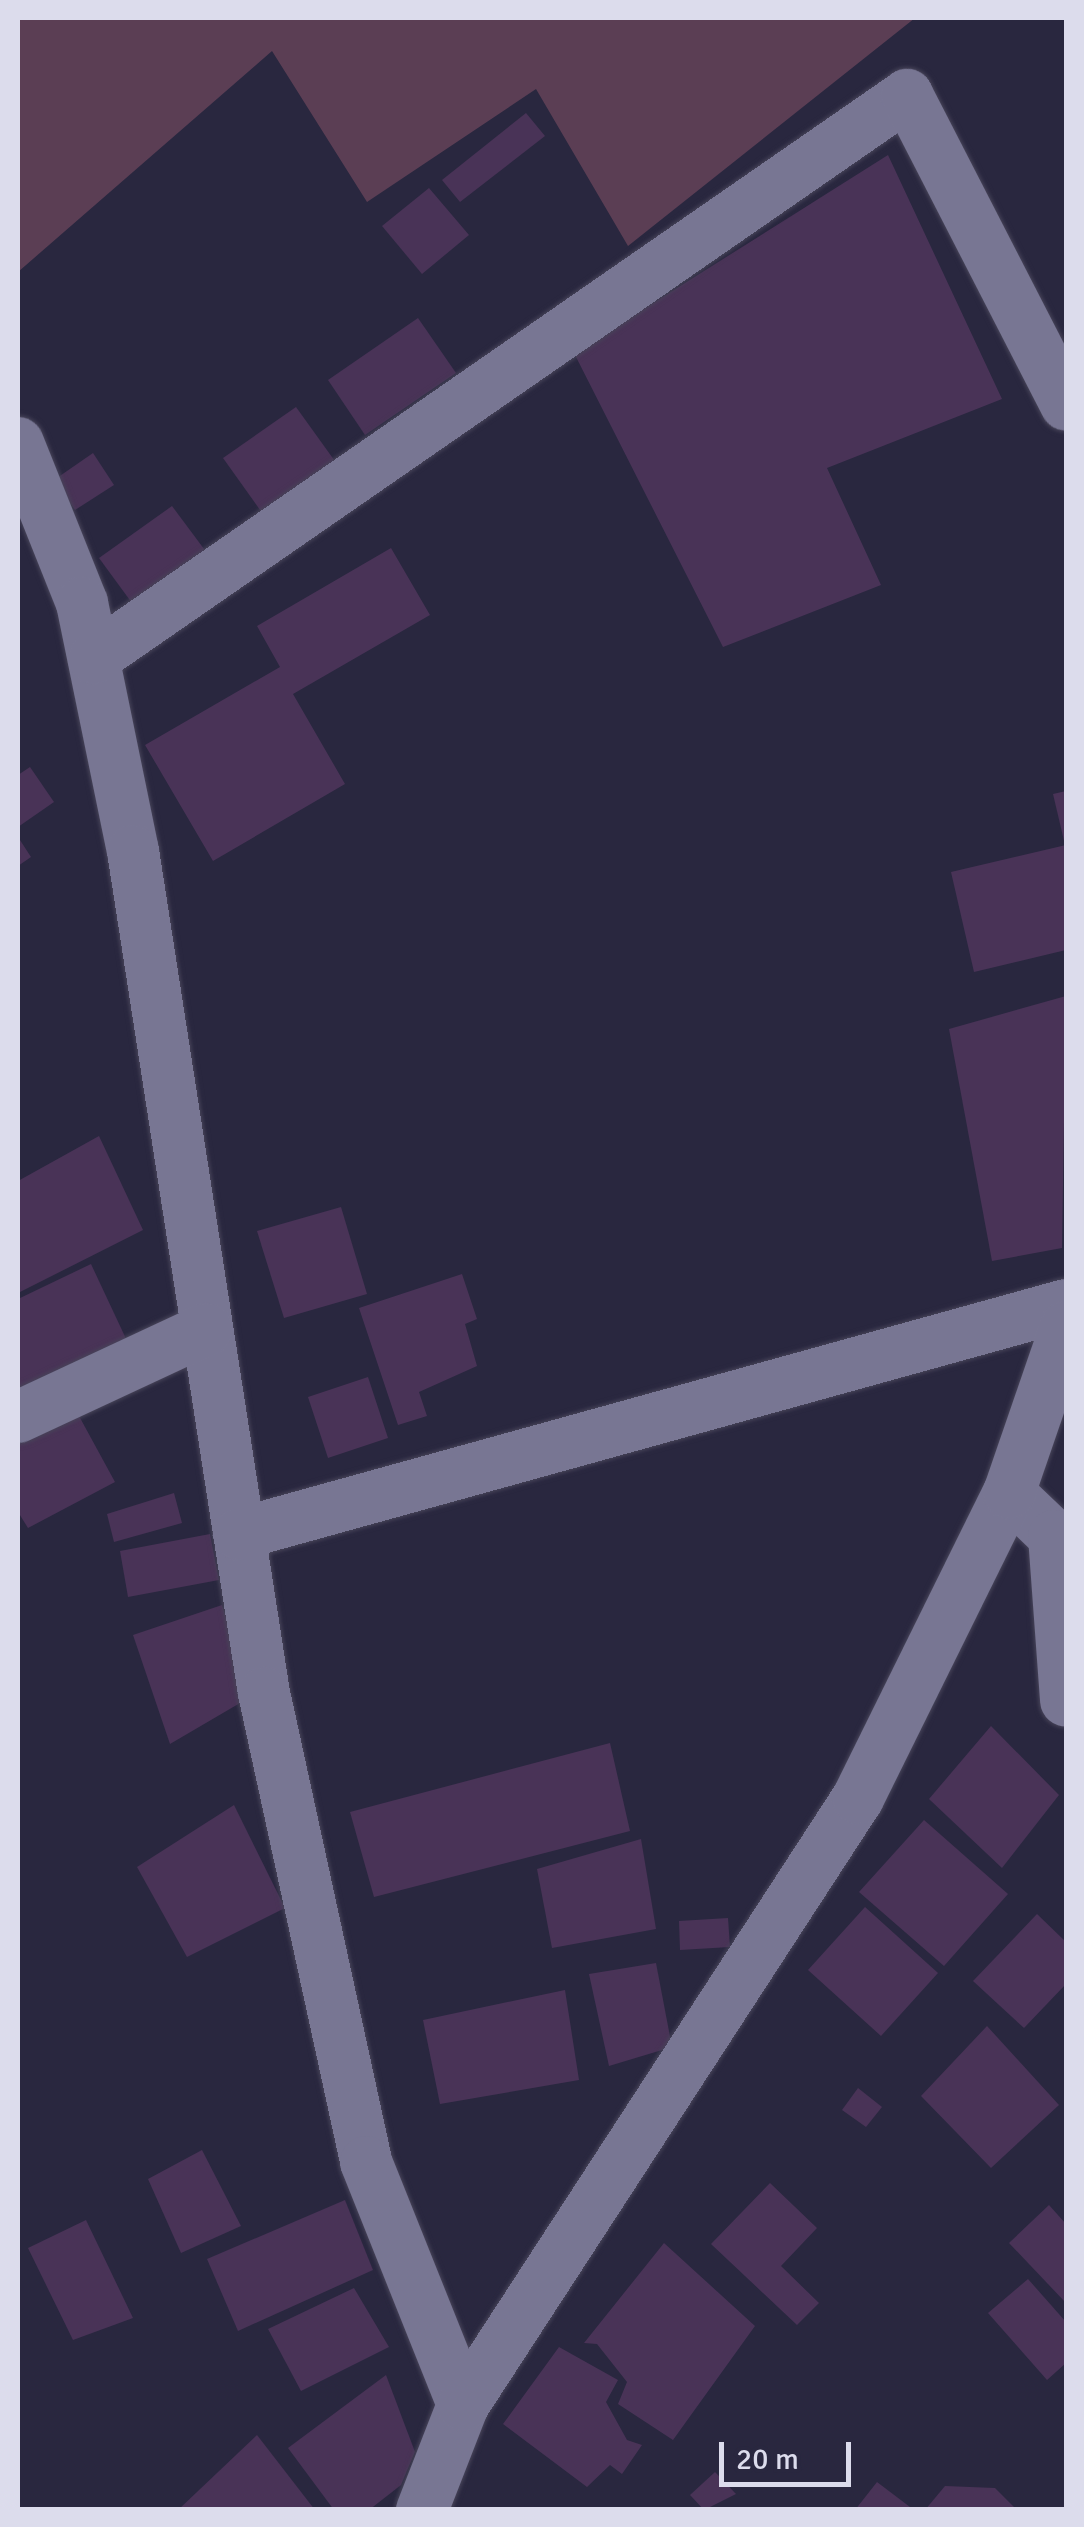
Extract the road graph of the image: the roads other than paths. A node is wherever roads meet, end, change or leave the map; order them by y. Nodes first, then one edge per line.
1 (1066, 404) edge
2 (18, 443) edge
3 (94, 658) junction
4 (1066, 1305) edge
5 (1066, 1326) edge
6 (207, 1329) junction
7 (18, 1417) edge
8 (1009, 1493) junction
9 (239, 1534) junction
10 (1066, 1700) edge
11 (463, 2405) junction
12 (422, 2510) edge

1 - 3 street
2 - 3 street
3 - 6 street
4 - 9 street
5 - 8 street
6 - 7 street
6 - 9 street
8 - 10 street
8 - 11 street
9 - 11 street
11 - 12 street

